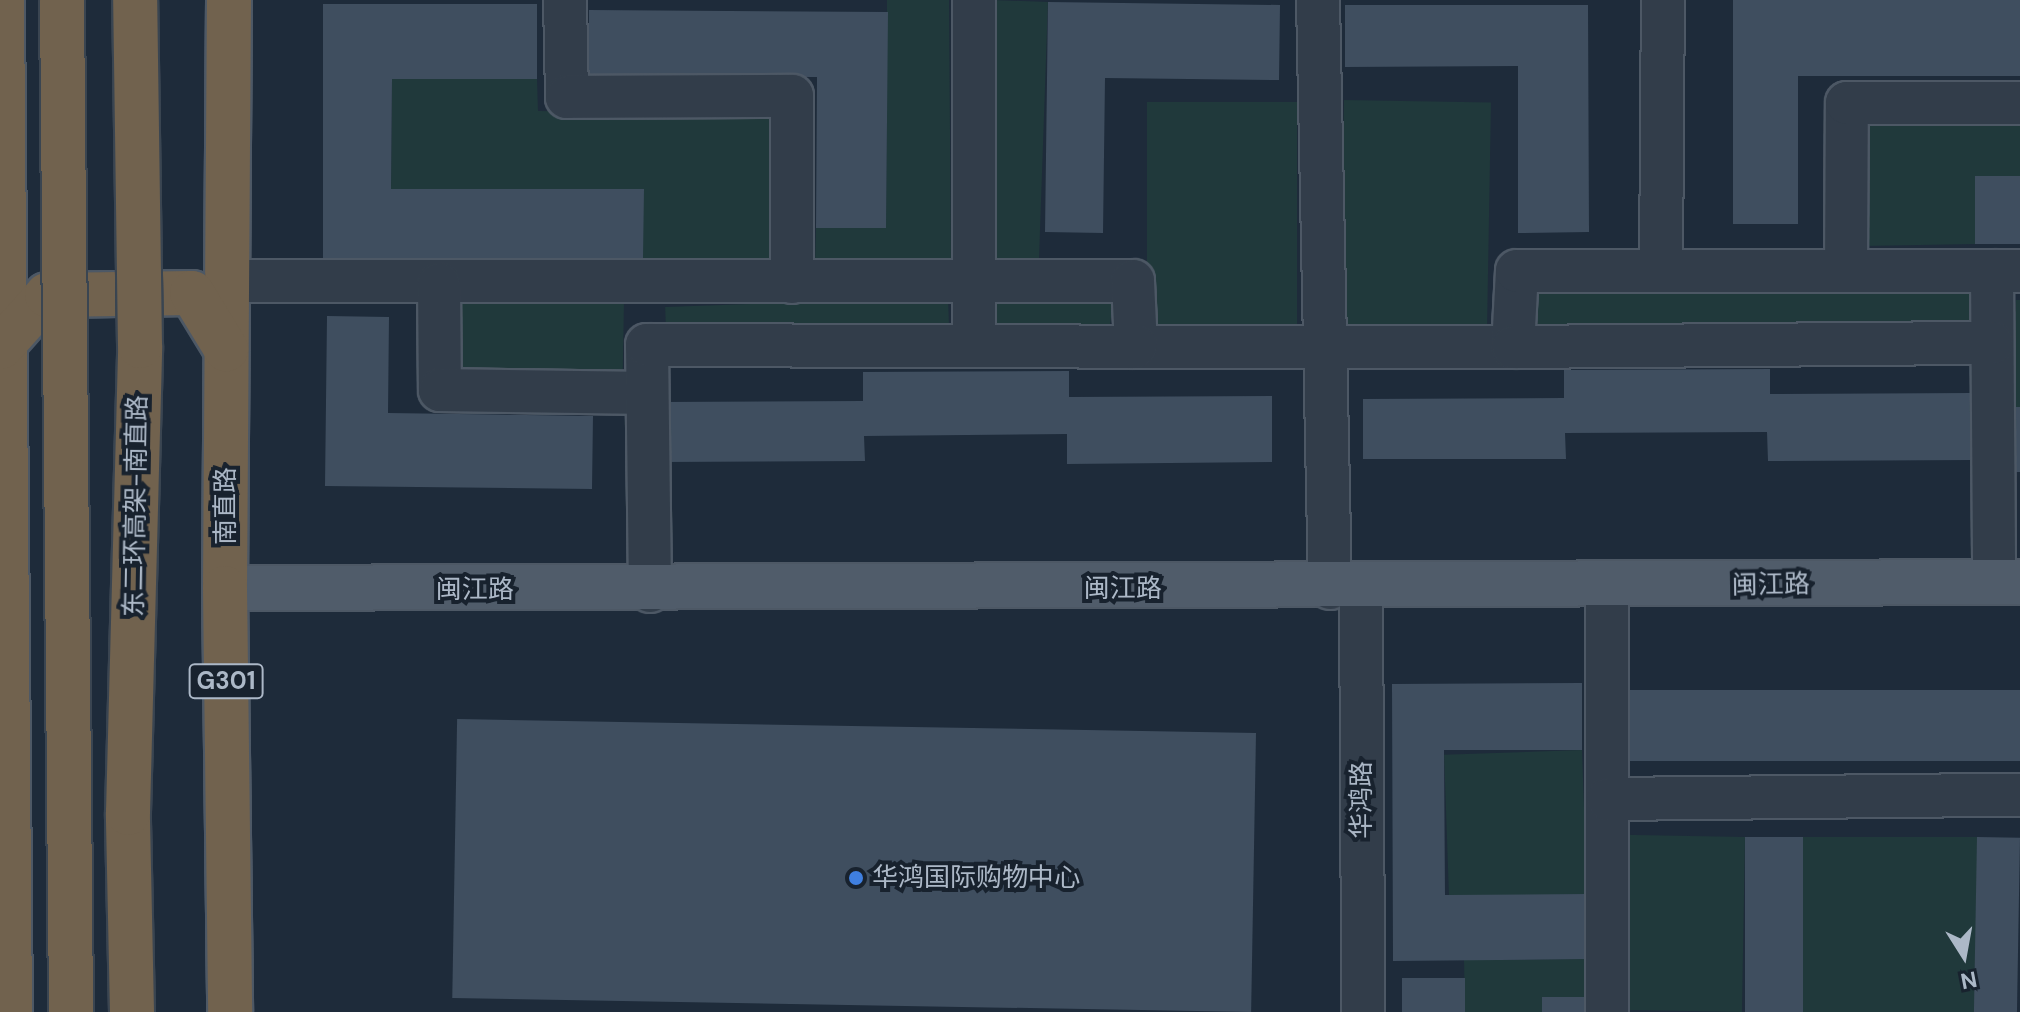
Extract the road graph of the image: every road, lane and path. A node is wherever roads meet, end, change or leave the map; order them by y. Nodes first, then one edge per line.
1 (2, 0) edge
2 (62, 0) edge
3 (135, 0) edge
4 (229, 0) edge
5 (565, 0) edge
6 (974, 0) edge
7 (1318, 0) edge
8 (1663, 0) edge
9 (2020, 103) edge
10 (1661, 271) junction
11 (1846, 271) junction
12 (2006, 271) edge
13 (225, 281) junction
14 (792, 282) junction
15 (973, 282) junction
16 (644, 283) junction
17 (439, 284) junction
18 (1992, 343) junction
19 (647, 345) junction
20 (974, 346) junction
21 (1, 347) edge
22 (1136, 347) junction
23 (1323, 347) junction
24 (1513, 347) junction
25 (226, 349) junction
26 (647, 393) junction
27 (2007, 569) edge
28 (226, 575) junction
29 (650, 578) junction
30 (1340, 580) junction
31 (1607, 586) junction
32 (4, 641) edge
33 (2020, 795) edge
34 (1608, 799) junction
35 (10, 1012) edge
36 (71, 1012) edge
37 (132, 1012) edge
38 (230, 1012) edge
39 (1363, 1012) edge
40 (1607, 1012) edge

1 - 21 highway
2 - 36 highway, bridge
3 - 37 highway, 东二环高架-南直路, bridge
4 - 13 highway, 南直路 / G301
5 - 14 street
6 - 15 street
7 - 23 street, 华鸿路
8 - 10 street
9 - 11 street
10 - 11 street
10 - 24 street
11 - 12 street
12 - 18 street
13 - 17 street
13 - 25 highway, 南直路 / G301
14 - 15 street
14 - 16 street
15 - 20 street
15 - 22 street
16 - 17 street
16 - 19 street
17 - 26 street
18 - 24 street
18 - 27 street
19 - 20 street
19 - 26 street
20 - 22 street
21 - 25 highway
21 - 32 highway
22 - 23 street
23 - 24 street
23 - 30 street, 华鸿路
25 - 28 highway, 南直路 / G301
26 - 29 street
27 - 30 main road, 闽江路
27 - 31 main road, 闽江路
28 - 29 main road, 闽江路
28 - 38 highway, 南直路 / G301
29 - 30 main road, 闽江路
30 - 31 main road, 闽江路
30 - 39 street, 华鸿路
31 - 34 street
32 - 35 highway
33 - 34 street
34 - 40 street

